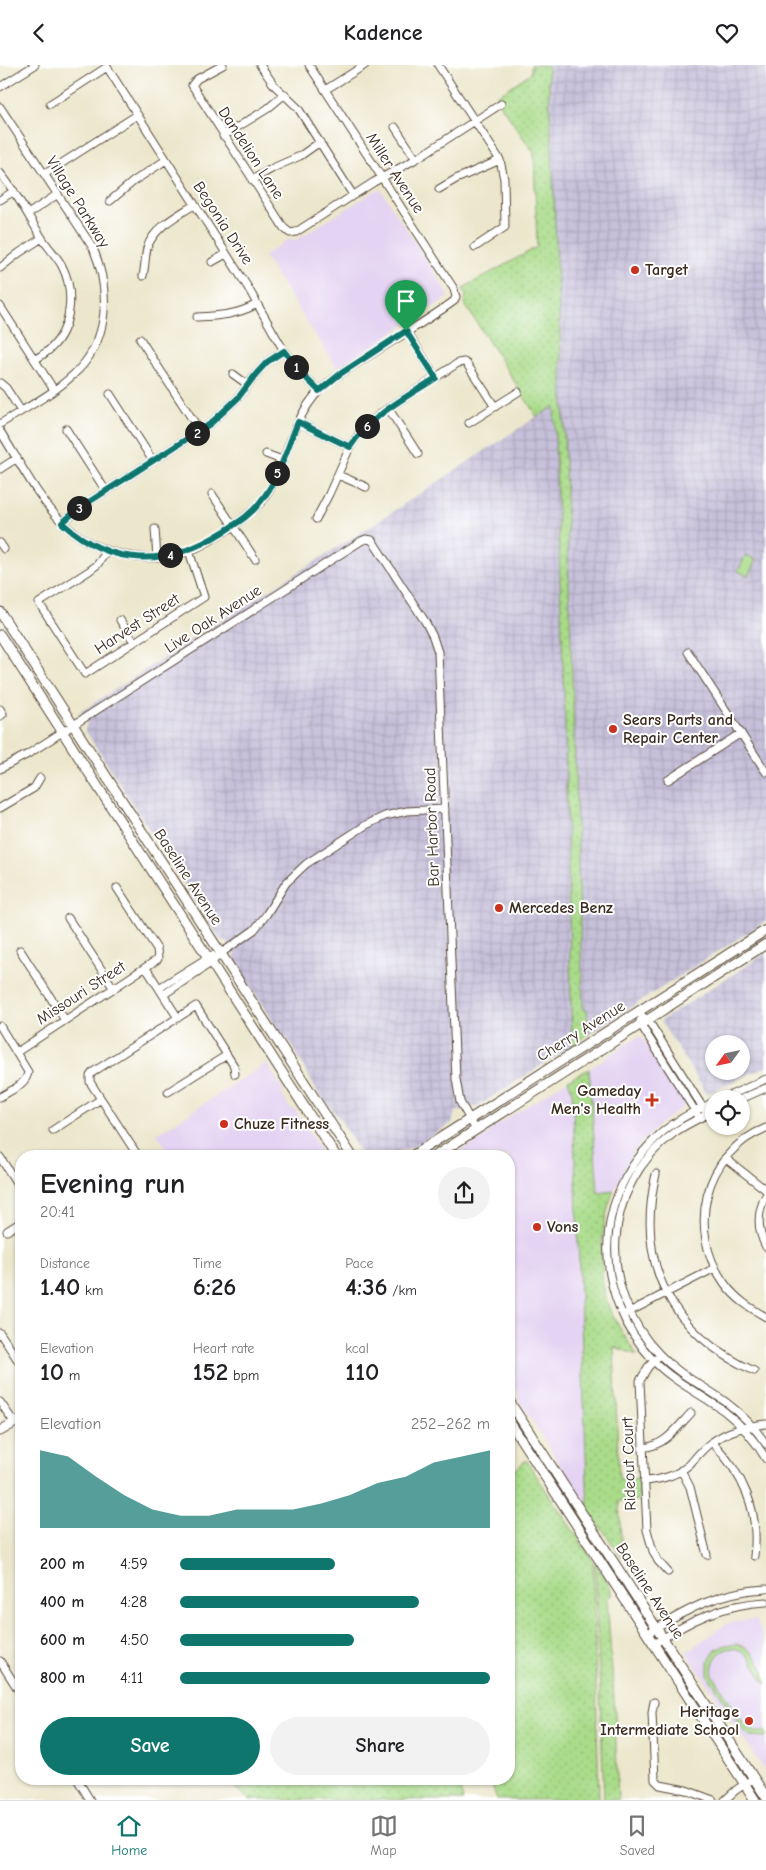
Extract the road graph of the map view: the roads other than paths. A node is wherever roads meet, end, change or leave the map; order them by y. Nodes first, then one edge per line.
1 (35, 65) edge
2 (223, 65) edge
3 (260, 65) edge
4 (309, 65) edge
5 (364, 65) edge
6 (438, 65) edge
7 (0, 87) edge
8 (325, 90) junction
9 (285, 94) junction
10 (50, 104) dead end
11 (501, 104) dead end
12 (0, 107) edge
13 (137, 115) junction
14 (475, 121) junction
15 (395, 127) dead end
16 (223, 136) junction
17 (320, 142) junction
18 (416, 159) junction
19 (166, 160) junction
20 (500, 160) junction
21 (0, 173) edge
22 (45, 174) junction
23 (382, 177) junction
24 (252, 181) junction
25 (439, 189) dead end
26 (14, 191) junction
27 (58, 194) junction
28 (353, 195) junction
29 (0, 200) edge
30 (110, 201) dead end
31 (194, 205) junction
32 (28, 214) junction
33 (42, 238) junction
34 (475, 247) dead end
35 (226, 253) junction
36 (212, 262) dead end
37 (0, 268) edge
38 (143, 276) dead end
39 (257, 304) junction
40 (0, 306) edge
41 (197, 317) dead end
42 (406, 331) junction
43 (140, 339) dead end
44 (284, 351) junction
45 (34, 360) junction
46 (233, 374) dead end
47 (436, 378) junction
48 (0, 383) edge
49 (248, 385) junction
50 (54, 390) junction
51 (319, 391) junction
52 (518, 391) dead end
53 (110, 395) dead end
54 (495, 407) junction
55 (388, 408) junction
56 (21, 411) junction
57 (298, 422) junction
58 (468, 423) dead end
59 (0, 424) edge
60 (66, 429) dead end
61 (0, 431) edge
62 (200, 431) junction
63 (350, 447) junction
64 (266, 454) dead end
65 (418, 454) dead end
66 (17, 458) junction
67 (282, 460) junction
68 (153, 461) junction
69 (0, 469) edge
70 (338, 475) junction
71 (366, 487) dead end
72 (106, 491) junction
73 (212, 494) dead end
74 (316, 519) dead end
75 (62, 523) junction
76 (233, 526) junction
77 (155, 529) dead end
78 (369, 539) joint
79 (107, 551) junction
80 (189, 551) junction
81 (157, 558) junction
82 (255, 559) dead end
83 (0, 612) edge
84 (120, 620) dead end
85 (0, 635) edge
86 (134, 642) junction
87 (688, 652) dead end
88 (72, 725) junction
89 (63, 731) junction
90 (741, 733) junction
91 (0, 769) edge
92 (766, 772) edge
93 (40, 778) dead end
94 (668, 780) dead end
95 (0, 807) edge
96 (445, 809) junction
97 (117, 888) dead end
98 (68, 918) dead end
99 (766, 930) edge
100 (766, 944) edge
101 (20, 950) dead end
102 (220, 953) junction
103 (210, 959) junction
104 (146, 968) junction
105 (114, 989) junction
106 (162, 989) junction
107 (638, 1013) junction
108 (178, 1018) junction
109 (65, 1020) junction
110 (644, 1022) junction
111 (0, 1026) edge
112 (17, 1052) junction
113 (227, 1055) junction
114 (235, 1074) dead end
115 (766, 1079) edge
116 (766, 1088) edge
117 (742, 1090) edge
118 (168, 1093) dead end
119 (750, 1095) edge
120 (0, 1097) edge
121 (101, 1099) junction
122 (703, 1107) joint
123 (695, 1111) junction
124 (705, 1115) edge
125 (699, 1118) junction
126 (470, 1120) junction
127 (766, 1128) edge
128 (53, 1130) dead end
129 (476, 1130) junction
130 (134, 1150) edge
131 (332, 1150) edge
132 (348, 1150) edge
133 (422, 1150) edge
134 (444, 1150) edge
135 (0, 1157) edge
136 (724, 1158) junction
137 (2, 1166) edge
138 (656, 1174) dead end
139 (15, 1182) edge
140 (766, 1190) edge
141 (766, 1195) edge
142 (15, 1226) edge
143 (7, 1231) dead end
144 (766, 1247) edge
145 (715, 1268) junction
146 (666, 1293) junction
147 (625, 1314) junction
148 (766, 1317) edge
149 (0, 1333) edge
150 (15, 1354) edge
151 (660, 1355) junction
152 (654, 1361) junction
153 (754, 1371) dead end
154 (0, 1401) edge
155 (515, 1410) edge
156 (691, 1413) dead end
157 (15, 1419) edge
158 (15, 1422) edge
159 (766, 1424) edge
160 (752, 1426) junction
161 (743, 1427) junction
162 (515, 1430) edge
163 (0, 1431) edge
164 (712, 1442) junction
165 (766, 1444) edge
166 (642, 1448) junction
167 (766, 1459) edge
168 (681, 1470) junction
169 (644, 1481) junction
170 (707, 1555) dead end
171 (754, 1556) dead end
172 (668, 1572) dead end
173 (766, 1589) edge
174 (766, 1602) edge
175 (657, 1628) junction
176 (647, 1634) junction
177 (663, 1638) junction
178 (654, 1644) junction
179 (0, 1661) edge
180 (15, 1685) edge
181 (654, 1702) dead end
182 (754, 1779) junction
183 (80, 1785) edge
184 (744, 1785) junction
185 (766, 1797) edge
186 (90, 1800) edge
187 (714, 1800) edge
188 (725, 1800) edge
189 (754, 1800) edge

1 - 7 street
2 - 16 street, Dandelion Lane
3 - 9 street
4 - 8 street, Miller Avenue
5 - 8 street
6 - 14 street
8 - 23 street, Miller Avenue
9 - 16 street
9 - 17 street
10 - 13 street, Begonia Drive
11 - 14 street
12 - 22 street, Village Parkway
13 - 19 street, Begonia Drive
13 - 22 street
14 - 18 street
14 - 20 street
15 - 18 street
16 - 24 street, Dandelion Lane
17 - 24 street
17 - 28 street
18 - 23 street
19 - 30 street
19 - 31 street, Begonia Drive
20 - 25 street
20 - 34 street
21 - 26 street
22 - 27 street, Village Parkway
23 - 28 street
23 - 42 street, Miller Avenue
24 - 28 street, Dandelion Lane
26 - 29 street
26 - 32 street
27 - 32 street
27 - 50 street, Village Parkway
31 - 35 street, Begonia Drive
31 - 38 street
32 - 33 street
33 - 37 street
33 - 45 street
35 - 36 street
35 - 39 street, Begonia Drive
39 - 41 street
39 - 44 street, Begonia Drive
40 - 45 street
42 - 47 street
42 - 51 street
43 - 62 street
44 - 49 street
44 - 51 street, Begonia Drive
45 - 50 street
46 - 49 street
47 - 54 street
47 - 55 street
48 - 56 street
49 - 62 street
50 - 56 street, Village Parkway
51 - 57 street
52 - 54 street
53 - 68 street
54 - 58 street
55 - 63 street
55 - 65 street
56 - 59 street, Village Parkway
57 - 63 street
57 - 67 street
60 - 72 street
61 - 66 street
62 - 68 street
63 - 70 street
64 - 67 street
66 - 69 street
66 - 75 street
67 - 76 street
68 - 72 street
70 - 71 street
70 - 74 street
72 - 75 street
73 - 76 street
75 - 79 street
76 - 80 street
76 - 82 street
77 - 81 street
78 - 88 street, Live Oak Avenue
78 - 96 street, Bar Harbor Road
79 - 81 street
79 - 86 street, Harvest Street
80 - 81 street
80 - 86 street, Harvest Street
83 - 88 main road, Baseline Avenue
84 - 86 street
85 - 89 main road, Baseline Avenue
87 - 90 street
88 - 89 street, Live Oak Avenue
88 - 102 main road, Baseline Avenue
89 - 91 street, Live Oak Avenue
89 - 103 main road, Baseline Avenue
90 - 92 street
90 - 94 street
93 - 95 street
96 - 102 street
96 - 126 street, Bar Harbor Road
97 - 104 street, Missouri Street
98 - 105 street
99 - 107 main road, Cherry Avenue
100 - 110 main road, Cherry Avenue
101 - 109 street
102 - 103 street
102 - 132 main road, Baseline Avenue
103 - 106 street
103 - 131 main road, Baseline Avenue
104 - 105 street, Missouri Street
104 - 106 street
105 - 109 street, Missouri Street
106 - 108 street
107 - 110 street
107 - 126 main road, Cherry Avenue
108 - 113 street
108 - 121 street
109 - 112 street, Missouri Street
110 - 122 street
110 - 123 street
110 - 129 main road, Cherry Avenue
111 - 112 street
112 - 120 street
113 - 114 street
113 - 118 street
115 - 117 street
116 - 119 street
121 - 128 street
121 - 130 street
122 - 123 street
123 - 125 street
123 - 147 street
124 - 125 street
125 - 147 street
126 - 129 street, Bar Harbor Road
126 - 133 main road, Cherry Avenue
127 - 136 street
129 - 134 main road, Cherry Avenue
135 - 137 street
136 - 140 street
136 - 145 street
137 - 139 street
138 - 146 street
141 - 144 street
142 - 143 street
145 - 146 street
145 - 148 street
146 - 147 street
146 - 153 street
147 - 151 street
147 - 152 street
149 - 150 street
151 - 152 street, Rideout Court
151 - 160 street
152 - 161 street
152 - 166 street, Rideout Court
154 - 157 street
155 - 175 main road, Baseline Avenue
156 - 166 street
158 - 163 main road
159 - 160 street
160 - 161 street
160 - 165 street
161 - 164 street
161 - 167 street
162 - 176 main road, Baseline Avenue
164 - 168 street
164 - 171 street
166 - 169 street, Rideout Court
168 - 169 street
168 - 170 street
169 - 172 street, Rideout Court
173 - 175 street
174 - 177 street
175 - 176 street
175 - 177 main road, Baseline Avenue
176 - 178 main road, Baseline Avenue
177 - 178 street
177 - 182 main road, Baseline Avenue
178 - 184 main road, Baseline Avenue
179 - 180 street
181 - 187 street
182 - 184 street
182 - 185 main road, Baseline Avenue
183 - 186 street
184 - 188 street
184 - 189 main road, Baseline Avenue

